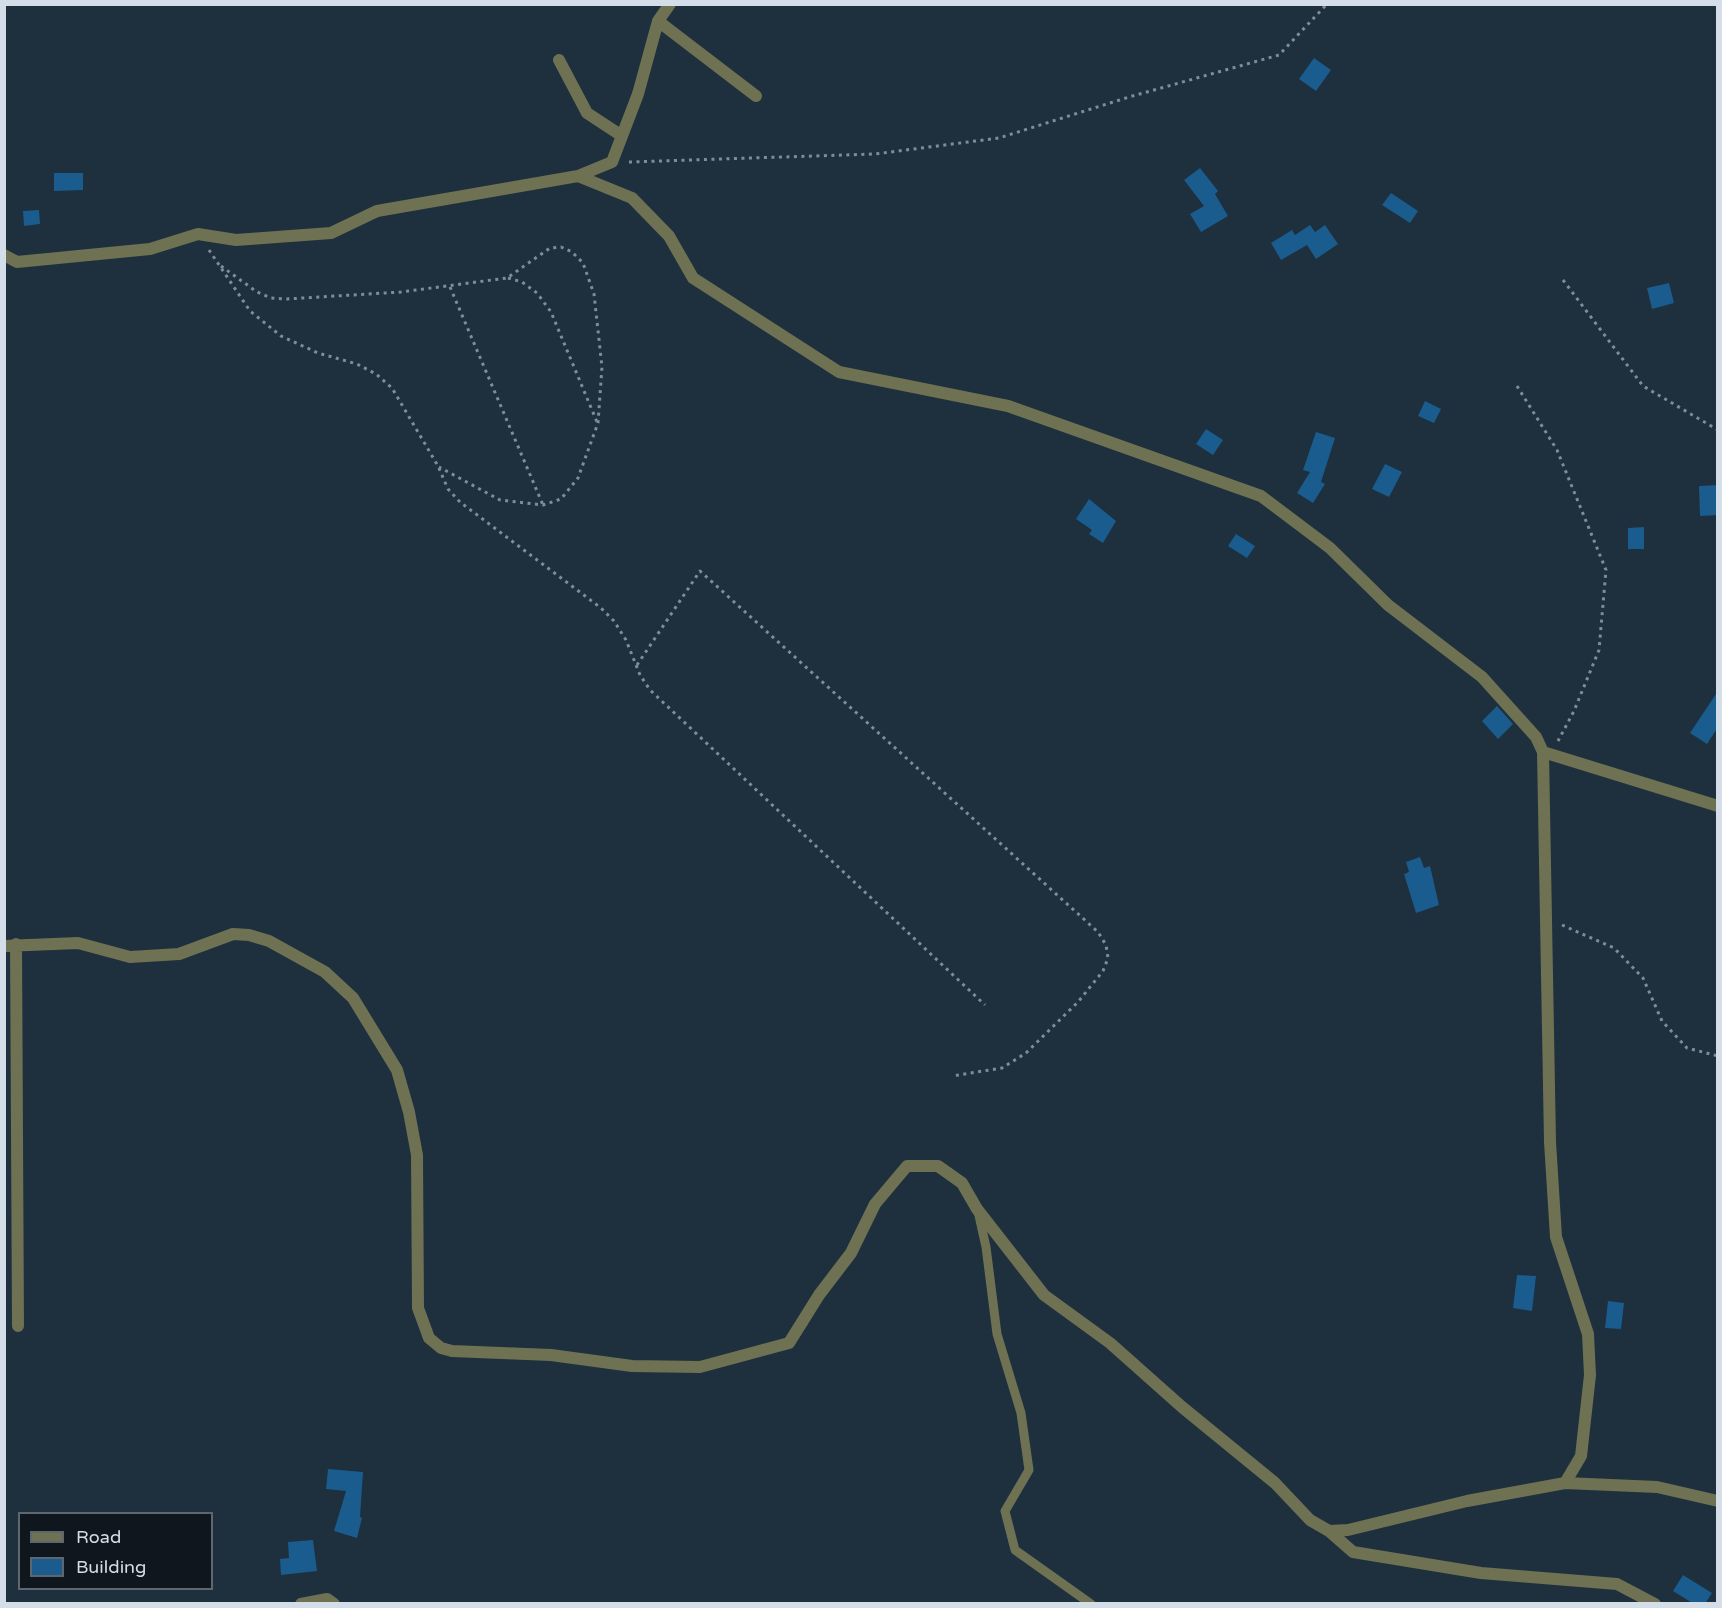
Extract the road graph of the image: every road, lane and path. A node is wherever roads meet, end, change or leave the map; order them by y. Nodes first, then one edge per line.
1 (670, 4) edge
2 (1327, 4) edge
3 (658, 21) junction
4 (559, 60) dead end
5 (756, 96) dead end
6 (622, 136) junction
7 (612, 162) junction
8 (578, 176) junction
9 (198, 234) junction
10 (4, 255) edge
11 (219, 264) junction
12 (507, 278) junction
13 (1563, 280) dead end
14 (450, 287) junction
15 (1517, 386) dead end
16 (598, 423) junction
17 (1718, 430) edge
18 (438, 466) junction
19 (543, 505) junction
20 (636, 666) junction
21 (1543, 752) junction
22 (1718, 806) edge
23 (1546, 918) junction
24 (10, 945) edge
25 (985, 1005) dead end
26 (1718, 1056) edge
27 (952, 1076) dead end
28 (977, 1209) junction
29 (18, 1326) dead end
30 (1565, 1483) junction
31 (1718, 1501) edge
32 (1329, 1530) junction
33 (301, 1604) edge
34 (334, 1604) edge
35 (1091, 1604) edge
36 (1655, 1604) edge

1 - 3 street
2 - 7 path
3 - 5 street
3 - 6 street
4 - 6 street
6 - 7 street
7 - 8 street
8 - 9 street
8 - 21 street
9 - 10 street
9 - 11 path
11 - 14 path
11 - 18 path
12 - 14 path
12 - 16 path
12 - 16 path
13 - 17 path
14 - 19 path
15 - 21 path
16 - 19 path
18 - 19 path
18 - 20 path
20 - 25 path
20 - 27 path
21 - 22 street
21 - 23 street
23 - 26 path
23 - 30 street
24 - 28 street
24 - 29 street
28 - 32 street
28 - 35 lane
30 - 31 street
30 - 32 street
32 - 36 street
33 - 34 street

